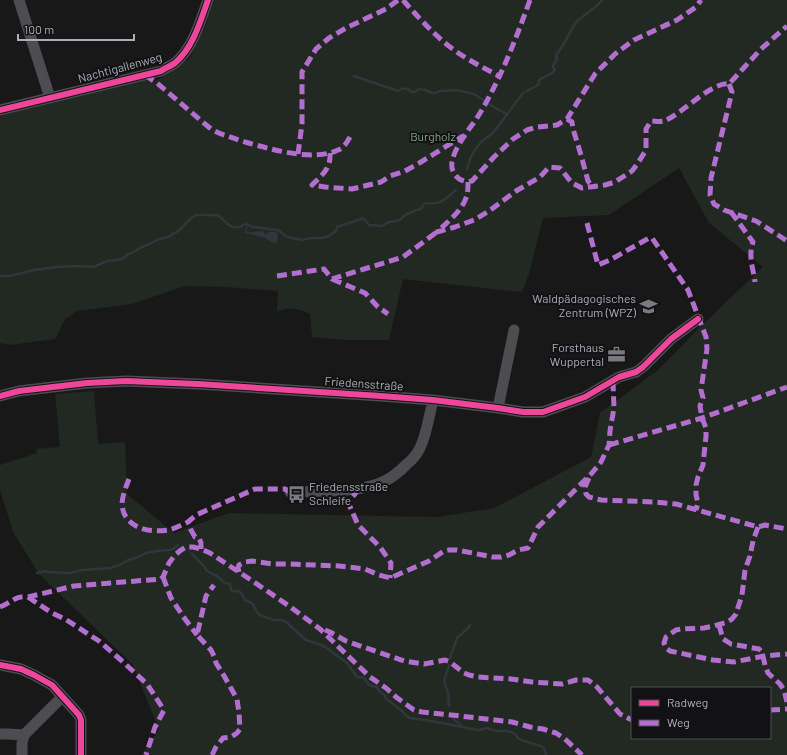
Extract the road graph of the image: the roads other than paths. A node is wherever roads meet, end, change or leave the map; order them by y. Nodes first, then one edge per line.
1 (20, 0) edge
2 (208, 0) edge
3 (50, 98) junction
4 (0, 110) edge
5 (698, 319) dead end
6 (514, 330) dead end
7 (0, 396) edge
8 (433, 400) junction
9 (498, 408) junction
10 (290, 492) dead end
11 (0, 665) edge
12 (62, 697) junction
13 (0, 734) edge
14 (24, 735) junction
15 (22, 755) edge
16 (82, 755) edge

1 - 3 street
2 - 3 street, Nachtigallenweg
3 - 4 street, Nachtigallenweg
5 - 9 street, Friedensstraße
6 - 9 street
7 - 8 street, Friedensstraße
8 - 9 street, Friedensstraße
8 - 10 street
11 - 12 street
12 - 14 street
12 - 16 street
13 - 14 street
14 - 15 street

